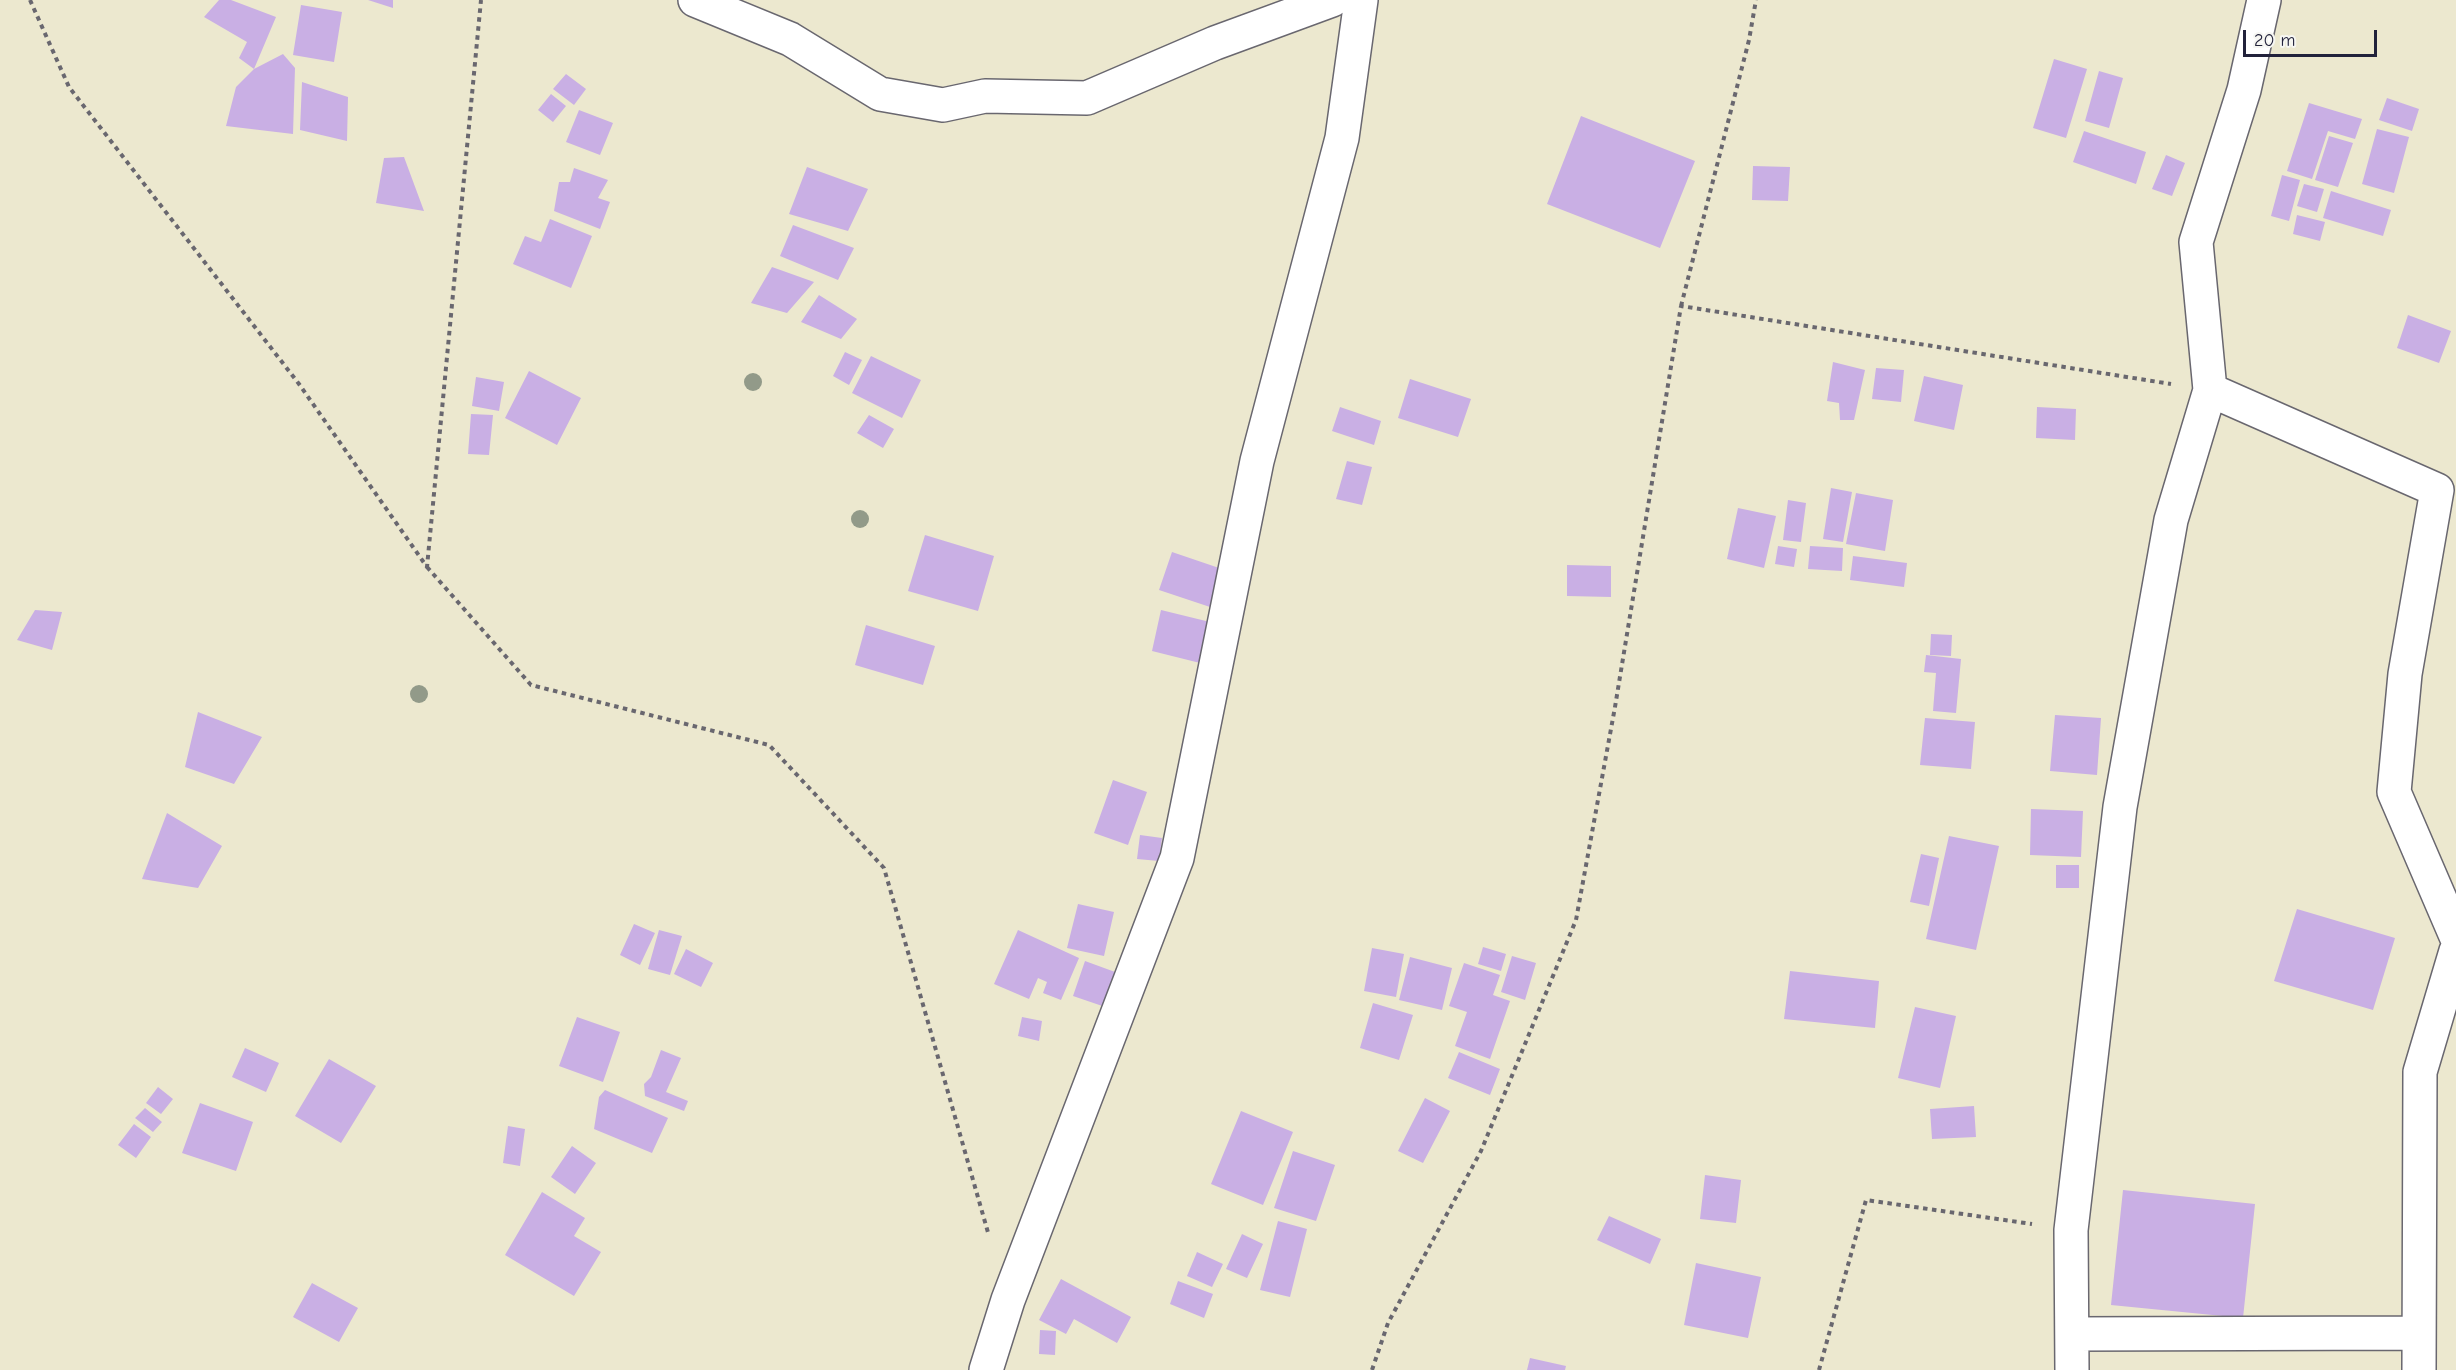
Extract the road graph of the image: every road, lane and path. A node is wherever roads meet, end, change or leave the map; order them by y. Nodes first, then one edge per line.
1 (30, 0) edge
2 (481, 0) edge
3 (695, 0) edge
4 (1332, 0) edge
5 (1361, 0) edge
6 (1756, 0) edge
7 (2264, 0) edge
8 (1681, 306) junction
9 (2210, 390) junction
10 (2447, 493) edge
11 (428, 567) junction
12 (2456, 936) edge
13 (2456, 951) edge
14 (2071, 1230) junction
15 (1008, 1300) junction
16 (2419, 1333) junction
17 (2072, 1334) junction
18 (986, 1370) edge
19 (1371, 1370) edge
20 (1819, 1370) edge
21 (2072, 1370) edge
22 (2419, 1370) edge

1 - 11 path
2 - 11 path
3 - 4 street
5 - 15 street
6 - 8 path
7 - 9 street
8 - 9 path
8 - 19 path
9 - 10 street
9 - 14 street
10 - 12 street
11 - 15 path
13 - 16 street
14 - 17 street
14 - 20 path
15 - 18 street
16 - 17 street
16 - 22 street
17 - 21 street

